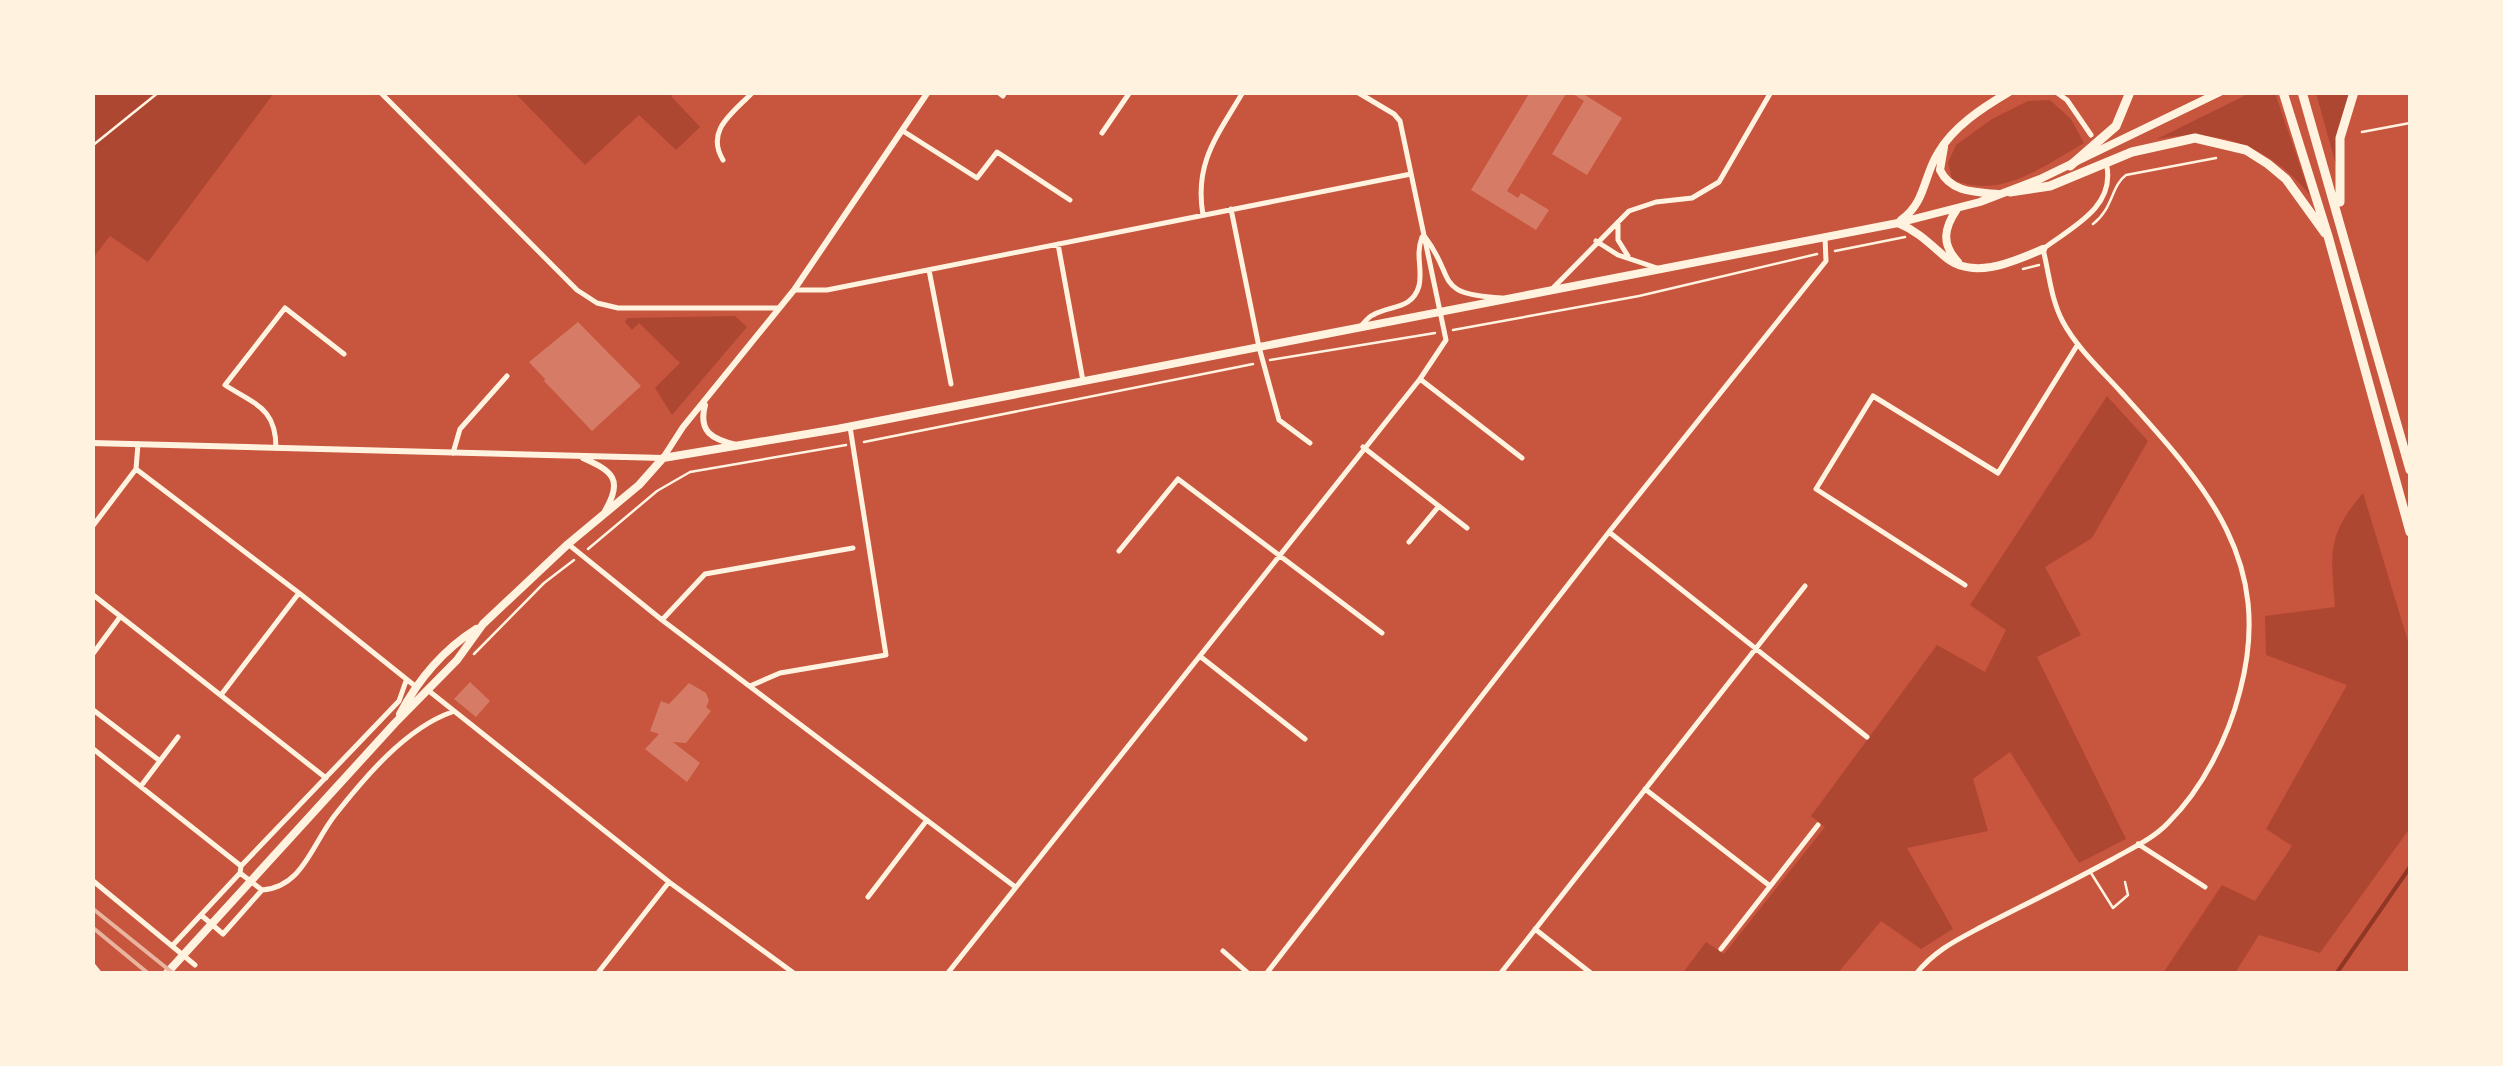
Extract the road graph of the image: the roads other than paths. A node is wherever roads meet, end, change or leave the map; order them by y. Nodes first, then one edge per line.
1 (380, 92) edge
2 (753, 92) edge
3 (928, 92) edge
4 (1130, 92) edge
5 (1243, 92) edge
6 (1358, 92) edge
7 (1771, 92) edge
8 (2009, 92) edge
9 (2056, 92) edge
10 (2130, 92) edge
11 (2220, 92) edge
12 (2283, 92) edge
13 (2354, 92) edge
14 (2304, 97) edge
15 (903, 131) junction
16 (1102, 133) dead end
17 (2091, 135) dead end
18 (1944, 144) junction
19 (724, 160) dead end
20 (2070, 166) junction
21 (2107, 167) dead end
22 (1411, 174) junction
23 (2006, 193) junction
24 (1070, 200) dead end
25 (1232, 209) junction
26 (1956, 209) junction
27 (2339, 215) junction
28 (1203, 216) junction
29 (1618, 222) junction
30 (1898, 223) junction
31 (1423, 234) junction
32 (2328, 236) junction
33 (1825, 238) junction
34 (1596, 242) junction
35 (1058, 244) junction
36 (2043, 249) junction
37 (1630, 259) junction
38 (1966, 268) junction
39 (928, 270) junction
40 (1664, 271) junction
41 (794, 290) junction
42 (1552, 290) junction
43 (1511, 298) junction
44 (779, 308) junction
45 (1441, 310) junction
46 (1360, 326) junction
47 (2078, 344) junction
48 (1259, 347) junction
49 (344, 354) dead end
50 (507, 376) dead end
51 (1420, 378) junction
52 (1083, 381) junction
53 (951, 384) dead end
54 (707, 399) junction
55 (850, 427) junction
56 (92, 443) edge
57 (1310, 443) dead end
58 (138, 444) junction
59 (740, 447) junction
60 (1363, 447) junction
61 (276, 448) junction
62 (453, 453) junction
63 (578, 456) junction
64 (663, 458) junction
65 (1522, 458) dead end
66 (136, 469) junction
67 (2410, 470) edge
68 (1439, 506) junction
69 (597, 523) junction
70 (92, 526) edge
71 (1467, 528) dead end
72 (1608, 532) junction
73 (2410, 532) edge
74 (1409, 542) dead end
75 (568, 544) junction
76 (853, 548) dead end
77 (1119, 551) dead end
78 (1281, 554) junction
79 (1965, 584) dead end
80 (1806, 586) dead end
81 (299, 593) junction
82 (92, 594) edge
83 (121, 616) junction
84 (662, 620) junction
85 (483, 624) junction
86 (1382, 633) dead end
87 (1756, 649) junction
88 (92, 655) edge
89 (1201, 657) junction
90 (406, 680) junction
91 (415, 686) junction
92 (750, 686) junction
93 (429, 691) junction
94 (221, 696) junction
95 (92, 709) edge
96 (452, 712) junction
97 (396, 723) junction
98 (178, 737) dead end
99 (1866, 737) dead end
100 (1305, 739) dead end
101 (92, 748) edge
102 (160, 761) junction
103 (326, 778) junction
104 (141, 786) junction
105 (1645, 789) junction
106 (927, 820) junction
107 (1818, 825) dead end
108 (2138, 844) junction
109 (241, 869) junction
110 (2090, 871) junction
111 (92, 880) edge
112 (670, 882) junction
113 (2126, 882) dead end
114 (1014, 886) junction
115 (1770, 886) junction
116 (2205, 887) dead end
117 (262, 890) junction
118 (868, 898) dead end
119 (201, 916) junction
120 (1535, 929) junction
121 (172, 946) junction
122 (1720, 949) dead end
123 (1223, 952) dead end
124 (92, 964) edge
125 (196, 965) dead end
126 (100, 974) edge
127 (166, 974) edge
128 (597, 974) edge
129 (796, 974) edge
130 (947, 974) edge
131 (1249, 974) edge
132 (1266, 974) edge
133 (1500, 974) edge
134 (1592, 974) edge
135 (1916, 974) edge

1 - 44 street
2 - 19 street
3 - 15 street
4 - 16 street
5 - 28 street
6 - 22 street
7 - 29 street
8 - 18 main road
9 - 17 street
10 - 20 highway
11 - 20 main road
12 - 32 highway
13 - 27 highway
14 - 27 highway
15 - 24 street
15 - 41 street
18 - 23 main road
18 - 30 main road
20 - 23 main road
21 - 36 street
22 - 25 street
22 - 31 street
23 - 26 main road
23 - 32 highway
25 - 28 street
25 - 48 street
26 - 30 main road
26 - 38 main road
27 - 67 highway
28 - 35 street
29 - 34 street
29 - 37 street
30 - 33 main road
30 - 38 main road
31 - 43 street
31 - 45 street
31 - 46 street
32 - 73 highway
33 - 40 main road
33 - 72 street
34 - 37 street
34 - 42 street
35 - 39 street
35 - 52 street
36 - 38 main road
36 - 47 street
37 - 40 street
39 - 41 street
39 - 53 street
40 - 42 main road
41 - 44 street
42 - 43 main road
43 - 45 main road
44 - 54 street
45 - 46 main road
45 - 51 street
46 - 48 main road
47 - 79 street
47 - 108 street
48 - 52 main road
48 - 57 street
49 - 61 street
50 - 62 street
51 - 60 street
51 - 65 street
52 - 55 main road
54 - 59 street
54 - 64 street
55 - 59 main road
55 - 92 street
56 - 58 street
58 - 61 street
58 - 66 street
59 - 64 main road
60 - 68 street
60 - 78 street
61 - 62 street
62 - 63 street
63 - 64 street
63 - 69 street
64 - 69 main road
66 - 70 street
66 - 81 street
68 - 71 street
68 - 74 street
69 - 75 main road
72 - 87 street
72 - 132 street
75 - 84 street
75 - 85 main road
76 - 84 street
77 - 78 street
78 - 86 street
78 - 89 street
80 - 87 street
81 - 90 street
81 - 94 street
82 - 83 street
83 - 88 street
83 - 94 street
84 - 92 street
85 - 91 main road
85 - 93 main road
87 - 99 street
87 - 105 street
89 - 100 street
89 - 114 street
90 - 91 street
90 - 103 street
91 - 97 main road
92 - 106 street
93 - 96 street
93 - 97 main road
94 - 103 street
95 - 102 street
96 - 112 street
96 - 117 street
97 - 127 main road
98 - 102 street
101 - 104 street
102 - 104 street
103 - 109 street
104 - 109 street
105 - 115 street
105 - 120 street
106 - 114 street
106 - 118 street
107 - 115 street
108 - 110 street
108 - 116 street
109 - 117 street
109 - 119 street
110 - 113 lane
110 - 135 street
111 - 121 street
112 - 128 street
112 - 129 street
114 - 130 street
115 - 122 street
117 - 119 street
119 - 121 street
120 - 133 street
120 - 134 street
121 - 125 street
123 - 131 street
124 - 126 street

